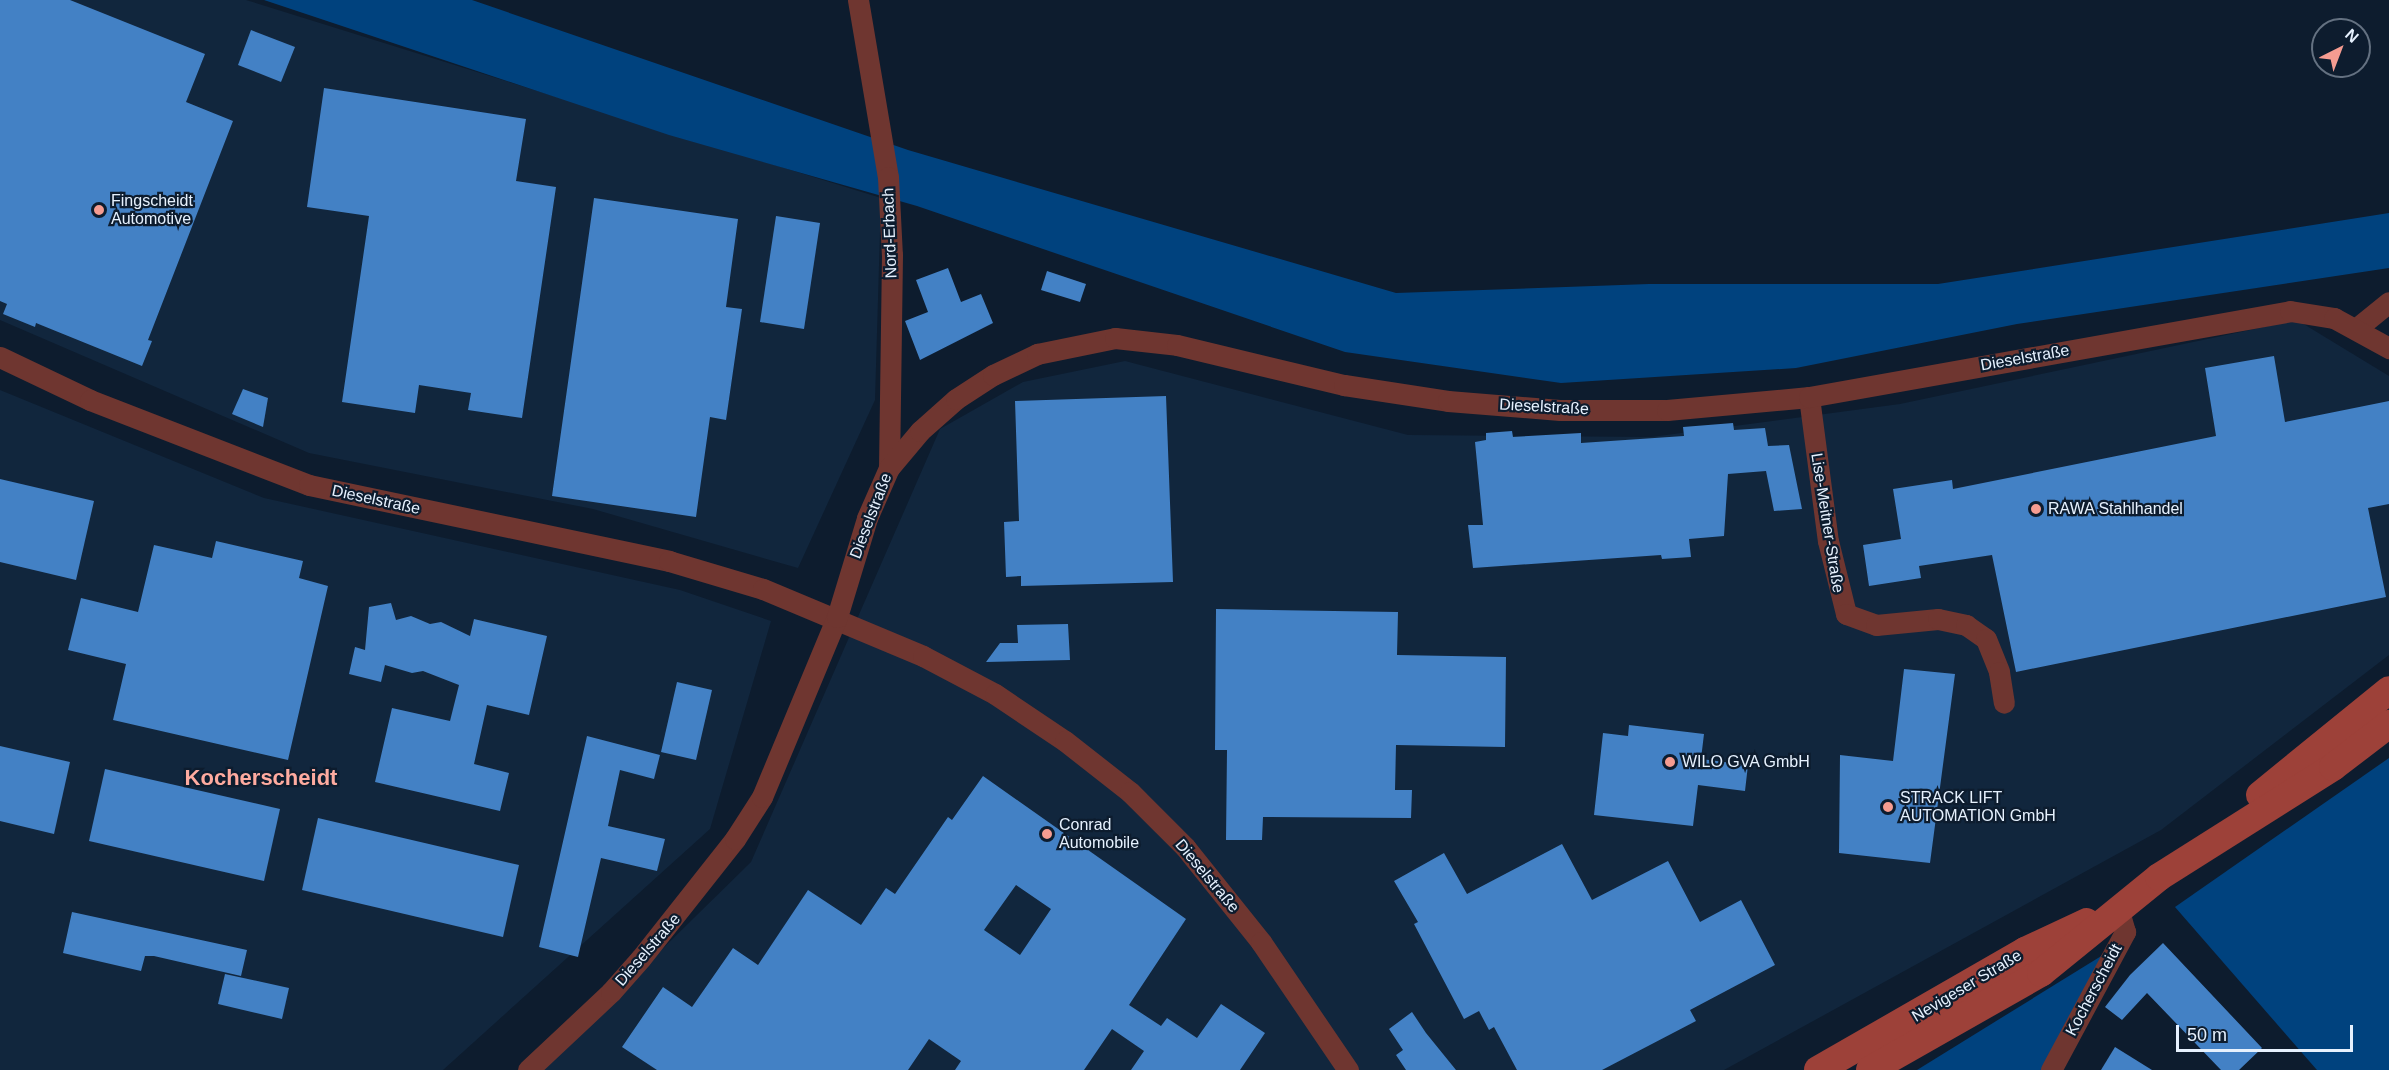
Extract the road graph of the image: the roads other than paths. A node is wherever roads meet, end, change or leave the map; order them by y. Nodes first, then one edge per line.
1 (858, 0) edge
2 (2389, 302) edge
3 (2357, 328) junction
4 (2389, 348) edge
5 (0, 357) edge
6 (1809, 397) junction
7 (889, 468) junction
8 (837, 617) junction
9 (2389, 690) edge
10 (2004, 703) dead end
11 (2389, 724) edge
12 (2197, 850) junction
13 (2118, 907) junction
14 (528, 1070) edge
15 (1348, 1070) edge
16 (1818, 1070) edge
17 (1870, 1070) edge
18 (2051, 1070) edge

1 - 7 street, Nord-Erbach
2 - 3 street
3 - 4 street, Dieselstraße
3 - 6 street, Dieselstraße
5 - 8 street, Dieselstraße
6 - 7 street, Dieselstraße
6 - 10 street, Lise-Meitner-Straße
7 - 8 street, Dieselstraße
8 - 14 street, Dieselstraße
8 - 15 street, Dieselstraße
9 - 12 main road, Nevigeser Straße
11 - 12 main road, Nevigeser Straße
12 - 13 main road, Nevigeser Straße
13 - 16 main road, Nevigeser Straße
13 - 17 main road, Nevigeser Straße
13 - 18 street, Kocherscheidt

